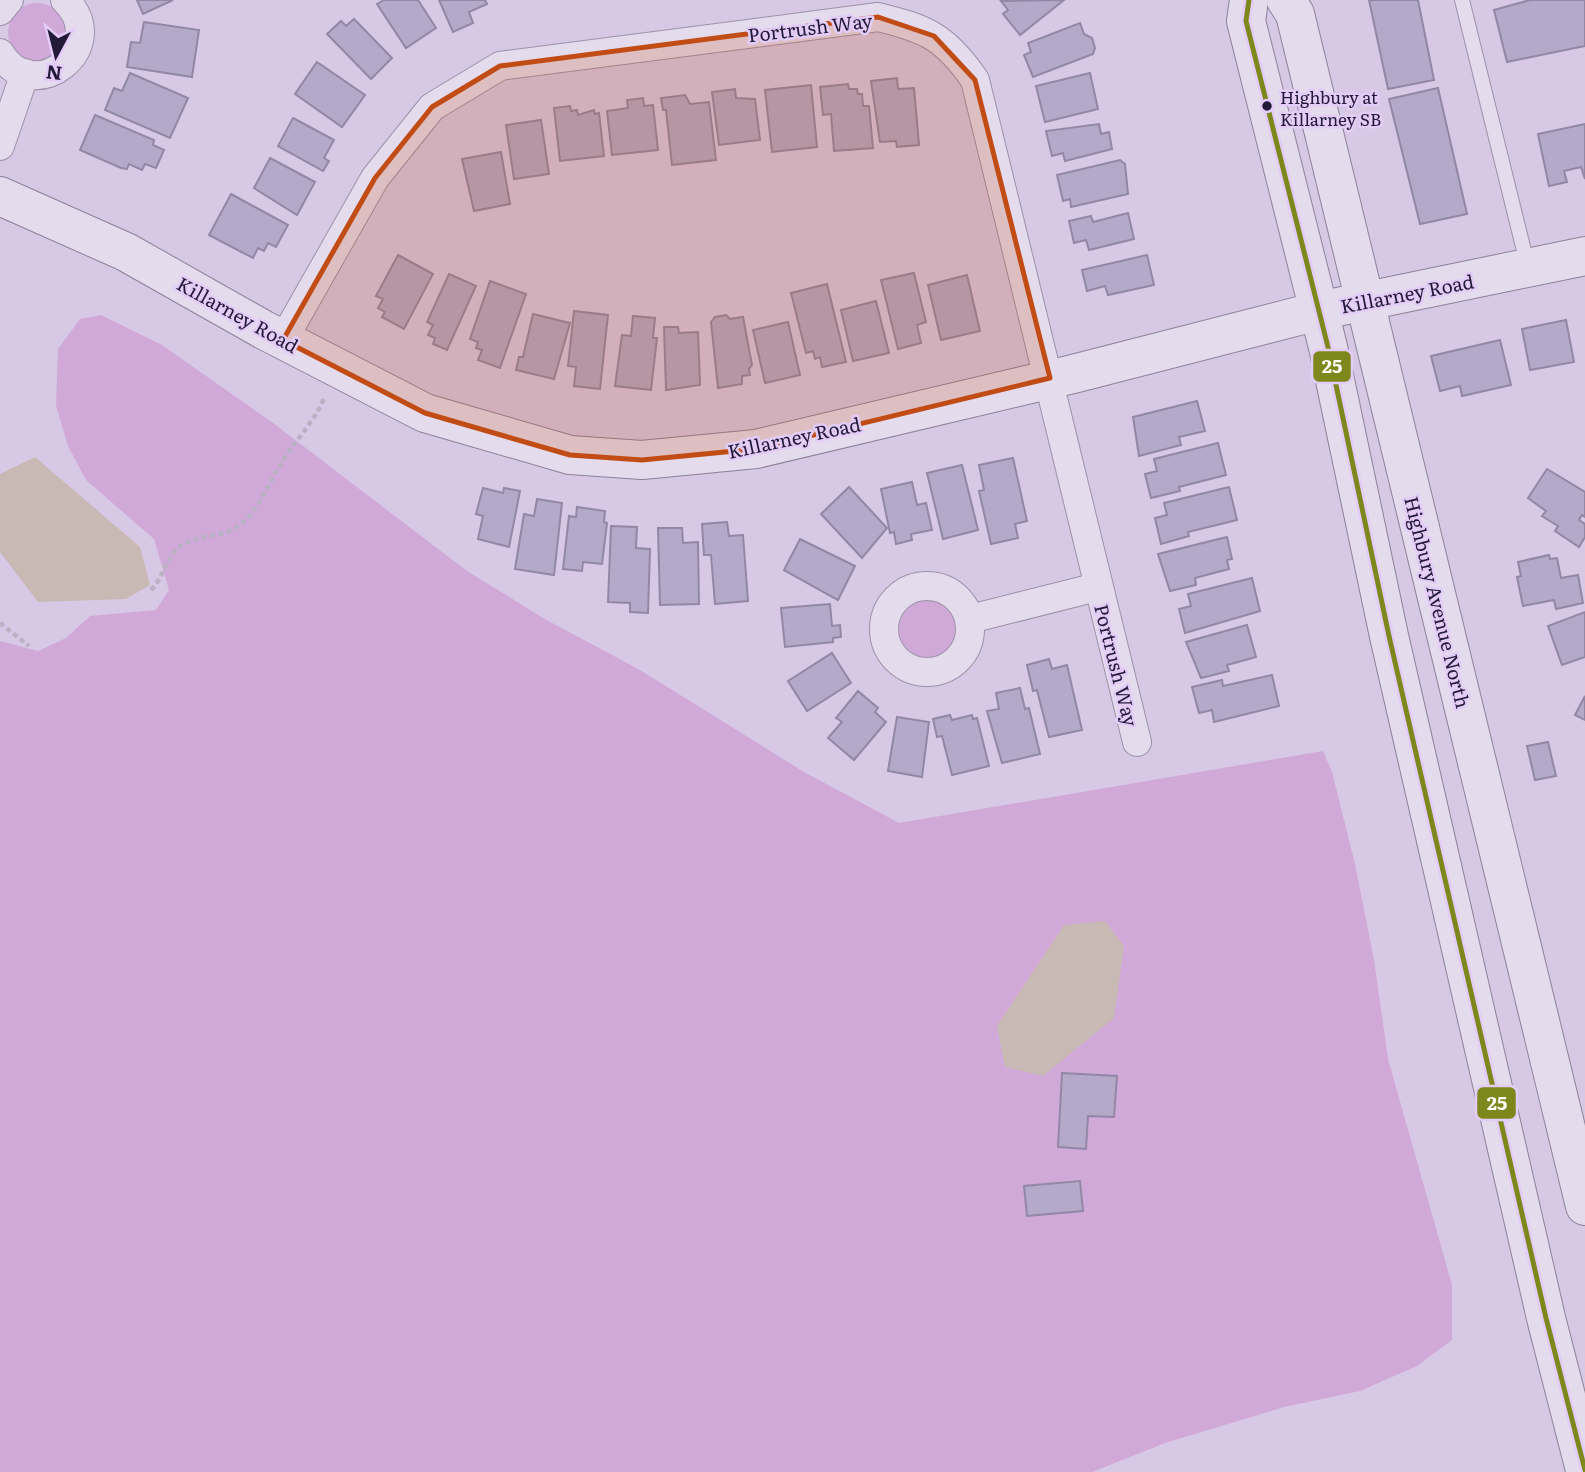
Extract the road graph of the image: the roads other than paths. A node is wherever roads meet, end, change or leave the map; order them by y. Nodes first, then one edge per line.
1 (9, 0) edge
2 (65, 0) edge
3 (1249, 0) edge
4 (1286, 0) edge
5 (1462, 0) edge
6 (0, 11) edge
7 (0, 53) edge
8 (24, 74) junction
9 (0, 146) edge
10 (0, 196) edge
11 (1585, 256) edge
12 (1529, 269) junction
13 (1363, 302) junction
14 (1318, 311) junction
15 (283, 340) junction
16 (1050, 378) junction
17 (1097, 587) junction
18 (970, 619) dead end
19 (1137, 742) dead end
20 (1585, 1206) edge
21 (1585, 1470) edge

1 - 6 street
2 - 8 street
3 - 14 main road
4 - 13 main road, Highbury Avenue North
5 - 12 lane
7 - 8 street
8 - 9 street
10 - 15 main road, Killarney Road
11 - 12 main road, Killarney Road
12 - 13 main road, Killarney Road
13 - 14 main road, Killarney Road
13 - 20 main road, Highbury Avenue North
14 - 16 main road, Killarney Road
14 - 21 main road
15 - 16 main road, Killarney Road
15 - 16 street, Portrush Way
16 - 17 street, Portrush Way
17 - 18 street, Portrush Way
17 - 19 street, Portrush Way

